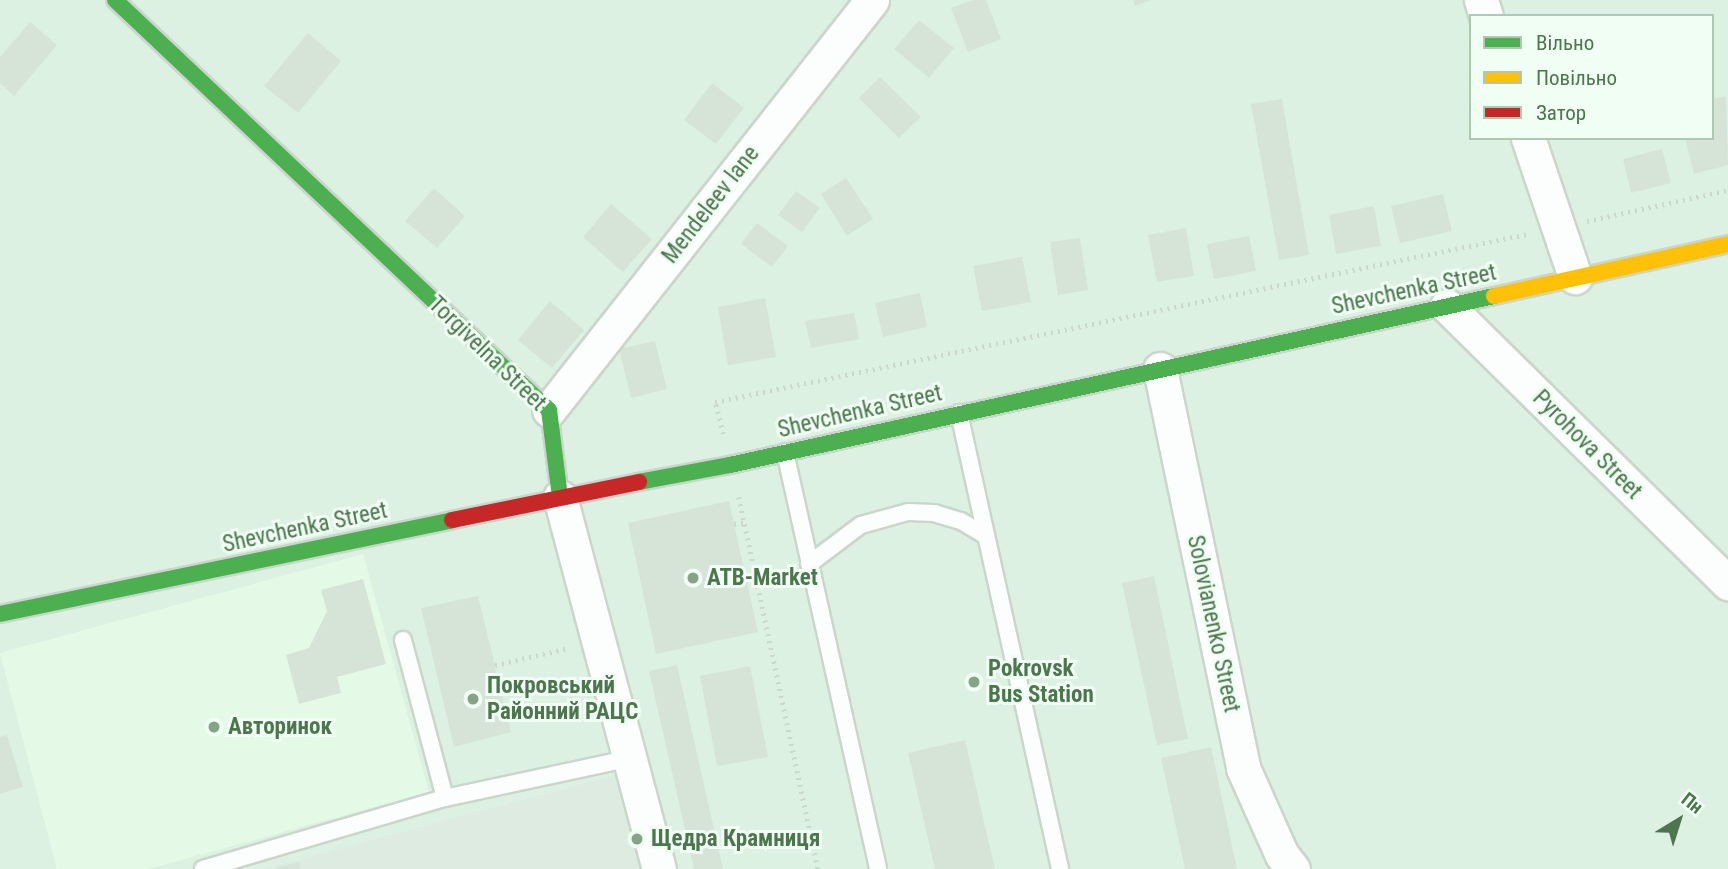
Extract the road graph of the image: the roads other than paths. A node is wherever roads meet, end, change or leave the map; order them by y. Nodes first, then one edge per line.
1 (872, 0) edge
2 (117, 1) edge
3 (1529, 140) edge
4 (1728, 244) edge
5 (1575, 277) junction
6 (1447, 306) junction
7 (1160, 369) junction
8 (549, 410) junction
9 (959, 413) junction
10 (785, 452) junction
11 (561, 497) junction
12 (986, 536) junction
13 (809, 564) junction
14 (1728, 583) edge
15 (0, 614) edge
16 (403, 639) dead end
17 (632, 758) junction
18 (445, 799) junction
19 (202, 869) edge
20 (659, 869) edge
21 (878, 869) edge
22 (1060, 869) edge
23 (1293, 869) edge

1 - 8 street, Mendeleev lane
2 - 8 street, Torgivelna Street
3 - 5 street
4 - 5 street, Shevchenka Street
5 - 6 street, Shevchenka Street
6 - 7 street, Shevchenka Street
6 - 14 street, Pyrohova Street
7 - 9 street, Shevchenka Street
7 - 23 street, Solovianenko Street
8 - 11 street, Torgivelna Street
9 - 10 street, Shevchenka Street
9 - 12 lane
10 - 11 street, Shevchenka Street
10 - 13 lane
11 - 15 street, Shevchenka Street
11 - 17 street, Torgivelna Street
12 - 13 lane
12 - 22 lane
13 - 21 lane
16 - 18 lane
17 - 18 lane
17 - 20 street, Torgivelna Street
18 - 19 lane

